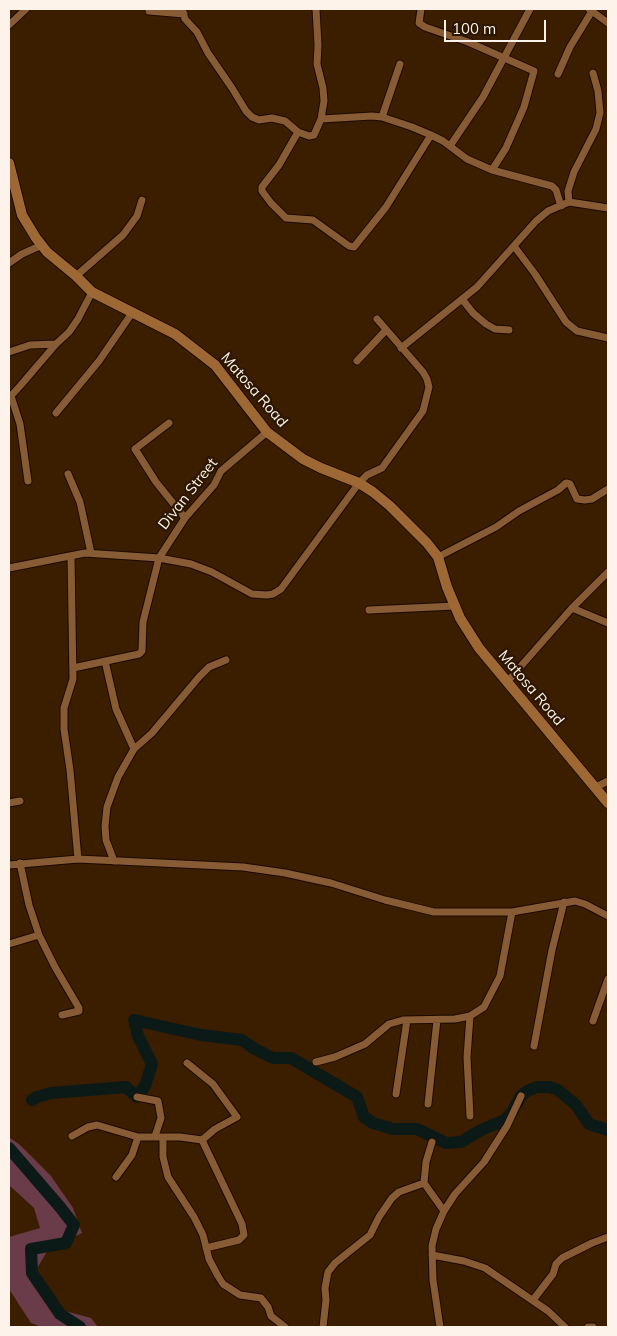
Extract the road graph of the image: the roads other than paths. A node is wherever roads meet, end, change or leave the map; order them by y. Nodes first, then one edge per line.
1 (26, 9) edge
2 (316, 9) edge
3 (421, 9) edge
4 (530, 9) edge
5 (590, 10) edge
6 (149, 11) dead end
7 (183, 11) edge
8 (608, 23) edge
9 (9, 26) edge
10 (503, 58) junction
11 (400, 64) dead end
12 (593, 73) dead end
13 (558, 74) dead end
14 (382, 117) junction
15 (321, 119) junction
16 (298, 132) junction
17 (431, 135) junction
18 (450, 146) junction
19 (9, 162) edge
20 (492, 170) junction
21 (13, 199) edge
22 (142, 200) dead end
23 (569, 202) junction
24 (561, 206) junction
25 (608, 208) edge
26 (42, 245) junction
27 (514, 246) junction
28 (9, 263) edge
29 (76, 276) junction
30 (92, 292) junction
31 (462, 299) junction
32 (132, 313) junction
33 (377, 319) dead end
34 (386, 330) junction
35 (509, 330) dead end
36 (608, 338) edge
37 (56, 344) junction
38 (401, 348) junction
39 (9, 352) edge
40 (357, 361) dead end
41 (10, 397) edge
42 (56, 414) dead end
43 (169, 423) dead end
44 (267, 432) junction
45 (68, 474) dead end
46 (28, 481) dead end
47 (359, 483) junction
48 (608, 489) edge
49 (185, 518) junction
50 (91, 553) junction
51 (70, 556) junction
52 (158, 558) junction
53 (438, 558) junction
54 (9, 568) edge
55 (608, 572) edge
56 (455, 606) junction
57 (572, 608) junction
58 (369, 610) dead end
59 (608, 623) edge
60 (226, 660) dead end
61 (105, 661) junction
62 (73, 668) junction
63 (507, 682) junction
64 (134, 749) junction
65 (608, 781) edge
66 (596, 787) junction
67 (20, 800) dead end
68 (9, 803) edge
69 (608, 803) edge
70 (78, 859) junction
71 (114, 861) junction
72 (20, 863) junction
73 (9, 865) edge
74 (564, 902) junction
75 (512, 912) junction
76 (608, 916) edge
77 (39, 935) junction
78 (9, 944) edge
79 (608, 979) edge
80 (62, 1015) dead end
81 (470, 1016) junction
82 (407, 1020) junction
83 (437, 1020) junction
84 (593, 1021) dead end
85 (534, 1046) dead end
86 (316, 1062) dead end
87 (187, 1063) dead end
88 (396, 1094) dead end
89 (521, 1096) dead end
90 (137, 1097) dead end
91 (428, 1104) dead end
92 (470, 1116) dead end
93 (72, 1136) dead end
94 (159, 1136) junction
95 (138, 1137) junction
96 (202, 1140) junction
97 (432, 1142) dead end
98 (116, 1177) dead end
99 (424, 1183) junction
100 (444, 1211) junction
101 (608, 1237) edge
102 (206, 1248) junction
103 (432, 1255) junction
104 (534, 1300) junction
105 (285, 1327) edge
106 (323, 1327) edge
107 (440, 1327) edge
108 (565, 1327) edge
109 (588, 1327) edge
110 (593, 1327) edge

1 - 9 street
2 - 15 street
3 - 10 street
4 - 10 street
5 - 8 street
5 - 13 street
6 - 7 street
7 - 16 street
10 - 18 street
10 - 20 street
11 - 14 street
12 - 23 street
14 - 15 street
14 - 17 street
15 - 16 street
16 - 17 street
17 - 18 street
18 - 20 street
19 - 21 street, Matosa Road
20 - 24 street
21 - 26 street, Matosa Road
22 - 29 street
23 - 24 street
23 - 25 street
24 - 27 street
26 - 28 street
26 - 29 street, Matosa Road
27 - 31 street
27 - 36 street
29 - 30 street, Matosa Road
30 - 32 street, Matosa Road
30 - 37 street
31 - 35 street
31 - 38 street
32 - 42 street
32 - 44 street, Matosa Road
33 - 34 street
34 - 38 street
34 - 40 street
37 - 39 street
37 - 41 street
38 - 47 street
41 - 46 street
43 - 49 street
44 - 47 street, Matosa Road
44 - 49 street, Divan Street
45 - 50 street
47 - 52 street
47 - 53 street, Matosa Road
48 - 53 street
49 - 52 street, Divan Street
50 - 51 street
50 - 52 street
51 - 54 street
51 - 62 street
52 - 61 street
53 - 56 street, Matosa Road
55 - 57 street
56 - 58 street
56 - 63 street, Matosa Road
57 - 59 street
57 - 63 street
60 - 64 street
61 - 62 street
61 - 64 street
62 - 70 street
63 - 66 street, Matosa Road
64 - 71 street
65 - 66 street
66 - 69 street, Matosa Road
67 - 68 street
70 - 71 street
70 - 72 street
71 - 75 street
72 - 73 street
72 - 77 street
74 - 75 street
74 - 76 street
74 - 85 street
75 - 81 street
77 - 78 street
77 - 80 street
79 - 84 street
81 - 83 street
81 - 92 street
82 - 83 street
82 - 86 street
82 - 88 street
83 - 91 street
87 - 96 street
89 - 100 street
90 - 94 street
93 - 95 street
94 - 95 street
94 - 96 street
94 - 102 street
95 - 98 street
96 - 102 street
97 - 99 street
99 - 100 street
99 - 106 street
100 - 103 street
101 - 104 street
102 - 105 street
103 - 104 street
103 - 107 street
104 - 108 street
109 - 110 street

